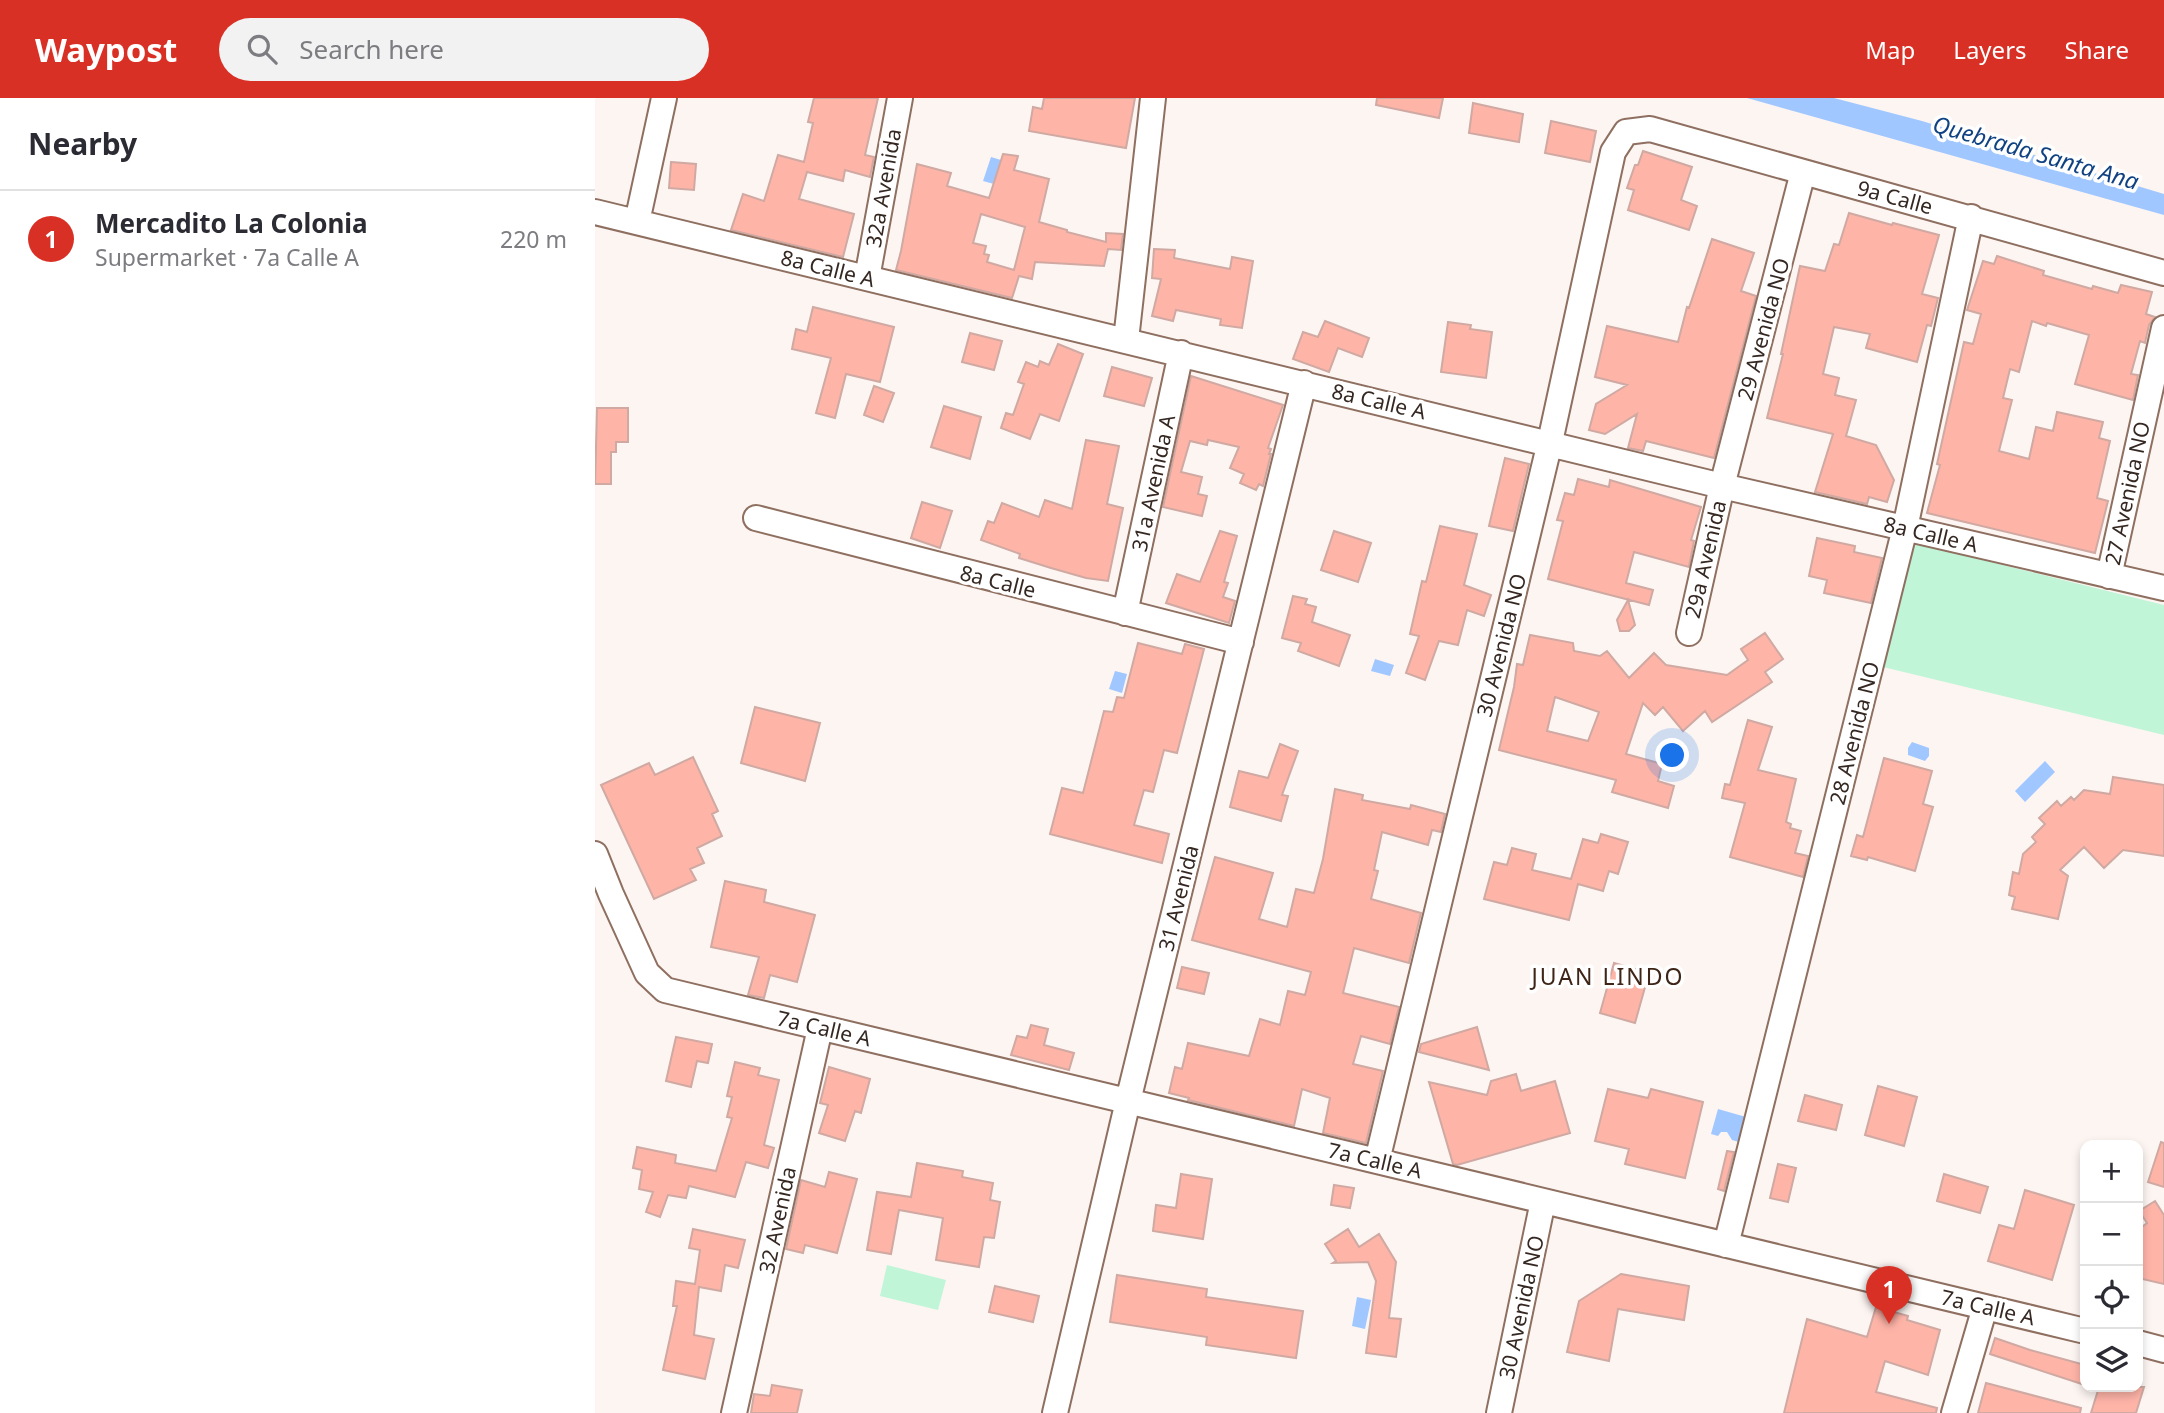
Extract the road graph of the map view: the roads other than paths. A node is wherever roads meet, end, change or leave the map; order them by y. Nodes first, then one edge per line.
1 (664, 98) edge
2 (900, 98) edge
3 (1153, 98) edge
4 (1626, 132) joint
5 (1803, 172) junction
6 (595, 212) edge
7 (1971, 217) junction
8 (637, 222) junction
9 (2164, 273) edge
10 (867, 278) junction
11 (2164, 328) edge
12 (1126, 340) junction
13 (1181, 353) junction
14 (1304, 383) junction
15 (1550, 442) junction
16 (1722, 485) junction
17 (756, 518) dead end
18 (1905, 528) junction
19 (2109, 576) junction
20 (2164, 589) edge
21 (1125, 613) junction
22 (1689, 633) dead end
23 (1241, 642) junction
24 (595, 854) edge
25 (820, 1028) junction
26 (1128, 1101) junction
27 (1377, 1161) junction
28 (1543, 1201) junction
29 (1727, 1245) junction
30 (1985, 1307) junction
31 (2080, 1330) edge
32 (2143, 1344) edge
33 (2164, 1350) edge
34 (734, 1413) edge
35 (1055, 1413) edge
36 (1499, 1413) edge
37 (1954, 1413) edge

1 - 8 street
2 - 10 street, 32a Avenida
3 - 12 street
4 - 5 street, 9a Calle
4 - 15 street, 30 Avenida NO
5 - 7 street, 9a Calle
5 - 16 street, 29 Avenida NO
6 - 8 street, 8a Calle A
7 - 9 street, 9a Calle
7 - 18 street, 28 Avenida NO
8 - 10 street, 8a Calle A
10 - 12 street, 8a Calle A
11 - 19 street, 27 Avenida NO
12 - 13 street, 8a Calle A
13 - 14 street, 8a Calle A
13 - 21 street, 31a Avenida A
14 - 15 street, 8a Calle A
14 - 23 street, 31 Avenida
15 - 16 street, 8a Calle A
15 - 27 street, 30 Avenida NO
16 - 18 street, 8a Calle A
16 - 22 street, 29a Avenida
17 - 21 street, 8a Calle
18 - 19 street, 8a Calle A
18 - 29 street, 28 Avenida NO
19 - 20 street, 8a Calle A
21 - 23 street, 8a Calle
23 - 26 street, 31 Avenida
24 - 25 street, 7a Calle A
25 - 26 street, 7a Calle A
25 - 34 street, 32 Avenida
26 - 27 street, 7a Calle A
26 - 35 street, 31 Avenida
27 - 28 street, 7a Calle A
28 - 29 street, 7a Calle A
28 - 36 street, 30 Avenida NO
29 - 30 street, 7a Calle A
30 - 31 street, 7a Calle A
30 - 37 street
32 - 33 street

